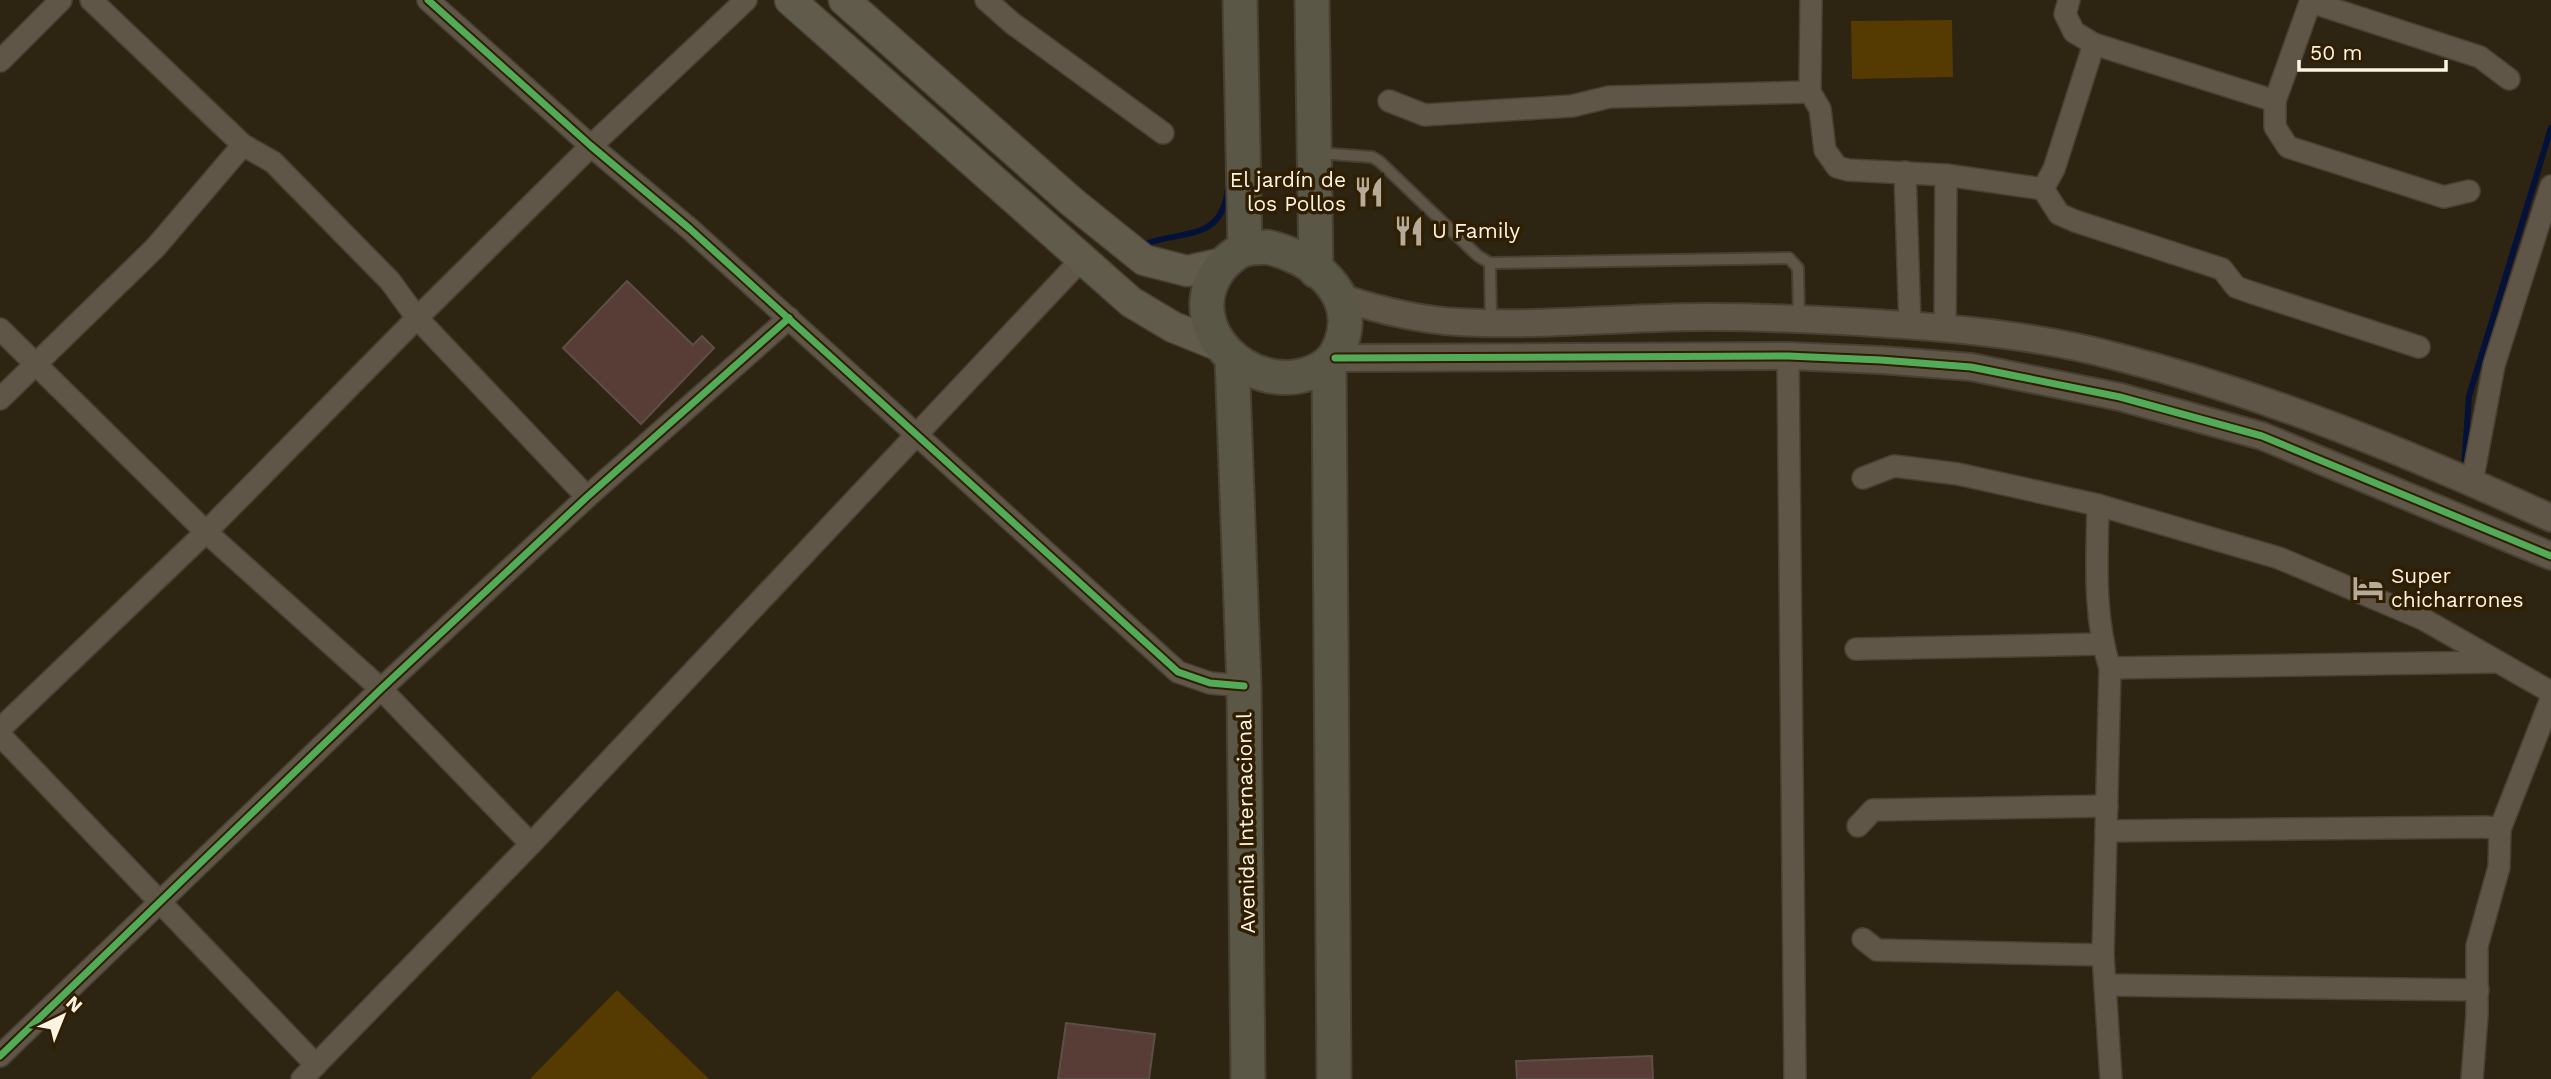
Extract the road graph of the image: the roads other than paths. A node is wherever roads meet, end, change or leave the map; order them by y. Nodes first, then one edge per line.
1 (61, 0) edge
2 (91, 0) edge
3 (428, 0) edge
4 (746, 0) edge
5 (790, 0) edge
6 (844, 0) edge
7 (986, 0) edge
8 (1240, 0) edge
9 (1312, 0) edge
10 (1811, 0) edge
11 (2069, 0) edge
12 (2311, 1) edge
13 (2094, 44) junction
14 (0, 61) edge
15 (2509, 79) dead end
16 (1810, 92) junction
17 (1389, 101) dead end
18 (2275, 101) junction
19 (1163, 133) dead end
20 (243, 145) junction
21 (591, 146) junction
22 (1315, 153) junction
23 (1905, 172) junction
24 (1946, 175) junction
25 (2551, 186) edge
26 (2043, 189) junction
27 (2469, 191) dead end
28 (1235, 256) junction
29 (1082, 260) junction
30 (1490, 263) junction
31 (1316, 271) junction
32 (1342, 298) junction
33 (417, 318) junction
34 (789, 318) junction
35 (1799, 320) junction
36 (1491, 323) junction
37 (1556, 323) junction
38 (1910, 326) junction
39 (0, 329) edge
40 (1945, 329) junction
41 (2057, 345) junction
42 (2419, 347) dead end
43 (1226, 352) junction
44 (1788, 356) junction
45 (1558, 357) junction
46 (1332, 360) junction
47 (36, 365) junction
48 (1998, 372) junction
49 (0, 399) edge
50 (917, 435) junction
51 (1863, 478) dead end
52 (2472, 482) junction
53 (587, 498) junction
54 (2098, 505) junction
55 (2551, 518) edge
56 (206, 532) junction
57 (2551, 556) edge
58 (2102, 644) junction
59 (1856, 649) dead end
60 (2498, 662) junction
61 (2110, 668) junction
62 (1244, 686) junction
63 (381, 689) junction
64 (2551, 692) edge
65 (2551, 699) edge
66 (0, 729) edge
67 (0, 735) edge
68 (2107, 806) junction
69 (1858, 826) dead end
70 (2500, 829) junction
71 (2106, 831) junction
72 (531, 844) junction
73 (158, 901) junction
74 (1863, 939) dead end
75 (2103, 955) junction
76 (2106, 985) junction
77 (2478, 990) junction
78 (0, 1056) edge
79 (309, 1072) edge
80 (1248, 1079) edge
81 (1334, 1079) edge
82 (1795, 1079) edge
83 (2111, 1079) edge
84 (2472, 1079) edge

1 - 14 street
2 - 20 street
3 - 21 street
4 - 21 street
5 - 29 main road
6 - 28 main road
7 - 19 street
8 - 28 main road
9 - 22 main road
10 - 16 street
11 - 13 street
12 - 15 street
12 - 18 street
13 - 18 street
13 - 26 street
16 - 17 street
16 - 23 street
18 - 27 street
20 - 33 street
20 - 47 street
21 - 33 street
21 - 34 street
22 - 30 lane
22 - 31 main road
23 - 24 street
23 - 38 street
24 - 26 street
24 - 40 street
25 - 52 street
26 - 42 street
28 - 31 main road
28 - 43 main road
29 - 43 main road
29 - 50 street
30 - 35 lane
30 - 36 lane
31 - 32 main road
32 - 36 street
32 - 46 main road
33 - 53 street
33 - 56 street
34 - 50 street
34 - 53 street
35 - 37 street
35 - 38 street
36 - 37 street
37 - 45 street
38 - 40 street
39 - 47 street
40 - 41 street
41 - 48 street
41 - 52 street
43 - 46 main road
43 - 62 main road, Avenida Internacional
44 - 45 street
44 - 48 street
44 - 82 street
45 - 46 street
46 - 81 main road
47 - 49 street
47 - 56 street
48 - 57 street
50 - 62 street
50 - 72 street
51 - 54 street
52 - 55 street
53 - 63 street
54 - 58 street
54 - 60 street
56 - 63 street
56 - 66 street
58 - 59 street
58 - 61 street
60 - 61 street
60 - 64 street
61 - 68 street
62 - 80 main road, Avenida Internacional
63 - 72 street
63 - 73 street
65 - 70 street
67 - 73 street
68 - 69 street
68 - 71 street
70 - 71 street
70 - 77 street
71 - 75 street
72 - 79 street
73 - 78 street
73 - 79 street
74 - 75 street
75 - 76 street
76 - 77 street
76 - 83 street
77 - 84 street

